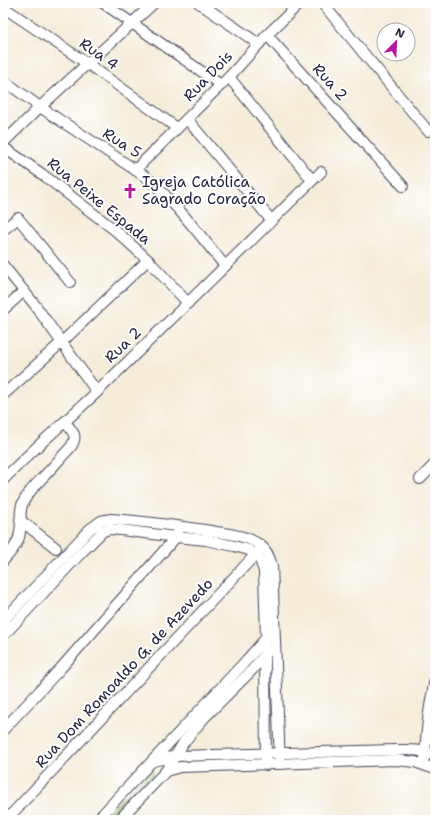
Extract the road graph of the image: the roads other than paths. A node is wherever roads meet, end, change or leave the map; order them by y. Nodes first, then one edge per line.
1 (103, 3) edge
2 (154, 3) edge
3 (199, 3) edge
4 (300, 3) edge
5 (322, 3) edge
6 (3, 7) edge
7 (132, 24) junction
8 (267, 35) junction
9 (259, 44) junction
10 (88, 64) junction
11 (229, 77) junction
12 (3, 80) edge
13 (220, 85) junction
14 (40, 107) junction
15 (187, 119) junction
16 (177, 128) junction
17 (428, 131) dead end
18 (3, 142) edge
19 (3, 147) edge
20 (136, 169) junction
21 (321, 172) dead end
22 (312, 180) junction
23 (403, 186) dead end
24 (271, 220) junction
25 (3, 230) edge
26 (148, 260) junction
27 (3, 265) edge
28 (225, 266) junction
29 (70, 282) dead end
30 (24, 291) junction
31 (188, 303) junction
32 (3, 310) edge
33 (62, 342) junction
34 (97, 392) junction
35 (3, 395) edge
36 (65, 422) junction
37 (435, 464) edge
38 (420, 479) dead end
39 (3, 480) edge
40 (20, 520) junction
41 (181, 526) junction
42 (176, 537) junction
43 (262, 546) junction
44 (56, 548) dead end
45 (255, 555) junction
46 (3, 561) edge
47 (3, 621) edge
48 (274, 629) junction
49 (3, 636) edge
50 (266, 638) junction
51 (274, 644) junction
52 (265, 655) junction
53 (435, 680) edge
54 (3, 730) edge
55 (425, 751) junction
56 (266, 753) junction
57 (279, 753) junction
58 (435, 755) edge
59 (176, 756) junction
60 (153, 761) junction
61 (280, 764) junction
62 (266, 765) junction
63 (425, 765) junction
64 (435, 769) edge
65 (166, 770) junction
66 (6, 820) edge
67 (97, 820) edge
68 (120, 820) edge

1 - 7 street
2 - 7 street
3 - 9 street
4 - 8 street, Rua Dois
5 - 17 street
6 - 10 street, Rua 4
7 - 10 street
7 - 13 street
8 - 9 street, Rua Dois
8 - 23 street, Rua 2
9 - 11 street, Rua Dois
10 - 14 street
10 - 16 street, Rua 4
11 - 13 street, Rua Dois
11 - 22 street
12 - 14 street, Rua 5
13 - 15 street, Rua Dois
14 - 18 street
14 - 20 street, Rua 5
15 - 16 street, Rua Dois
15 - 24 street
16 - 20 street, Rua Dois
19 - 26 street, Rua Peixe Espada
20 - 28 street, Rua 5
21 - 22 street, Rua 2
22 - 24 street, Rua 2
24 - 28 street, Rua 2
25 - 29 street
26 - 31 street, Rua Peixe Espada
26 - 33 street
27 - 30 street
28 - 31 street, Rua 2
30 - 32 street
30 - 33 street
31 - 34 street, Rua 2
33 - 34 street
33 - 35 street
34 - 36 street, Rua 2
36 - 39 street
36 - 40 street
37 - 38 street
40 - 44 street
40 - 46 street
41 - 42 street
41 - 43 street
41 - 47 street
42 - 45 street
42 - 49 street
42 - 54 street
43 - 45 street, Rua Dom Romoaldo G. de Azevedo
43 - 48 street
45 - 50 street
45 - 66 street, Rua Dom Romoaldo G. de Azevedo
48 - 50 street
48 - 51 street
50 - 52 street
50 - 60 street
51 - 52 street
51 - 57 street
52 - 56 street
52 - 59 street
53 - 55 street
55 - 57 street
55 - 58 street
55 - 63 street
56 - 57 street
56 - 59 street
56 - 62 street
57 - 61 street
59 - 60 street
59 - 65 street
60 - 67 street
61 - 62 street
61 - 63 street
62 - 65 street
63 - 64 street
65 - 68 street

